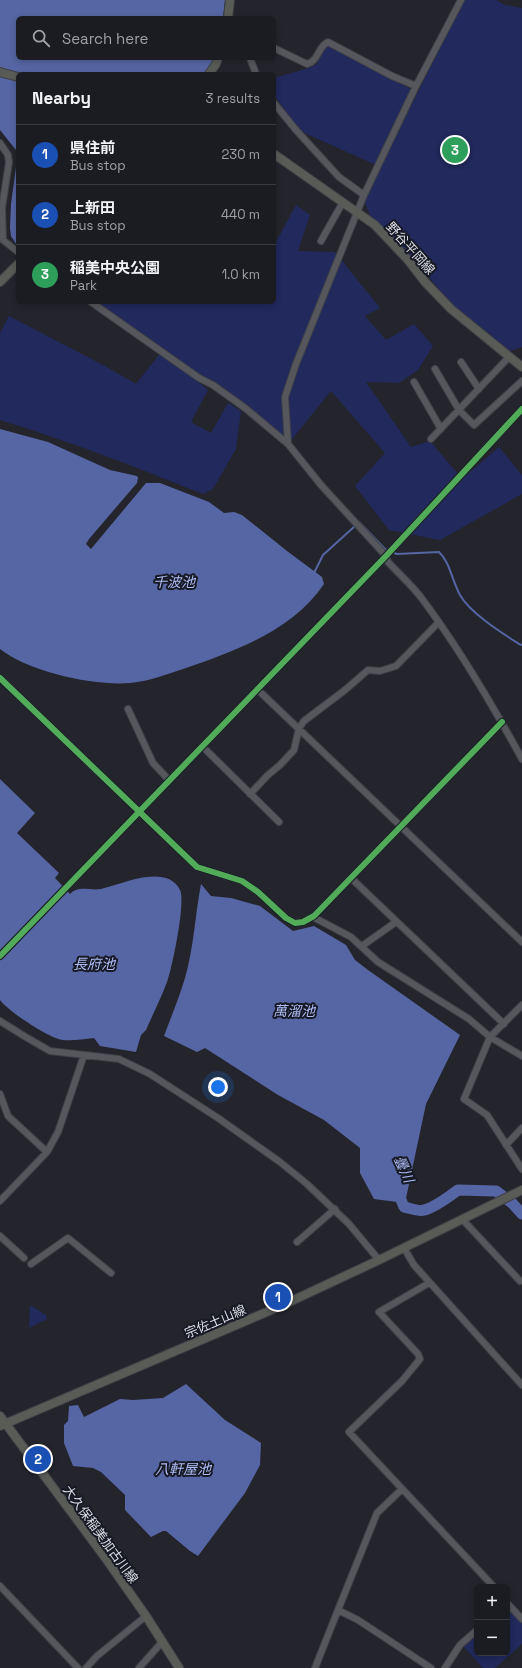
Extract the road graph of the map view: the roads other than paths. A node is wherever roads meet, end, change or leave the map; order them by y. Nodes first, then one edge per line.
1 (230, 0) edge
2 (461, 0) edge
3 (228, 16) edge
4 (276, 49) edge
5 (217, 60) edge
6 (251, 60) edge
7 (0, 72) edge
8 (210, 72) edge
9 (255, 72) edge
10 (16, 76) edge
11 (416, 86) junction
12 (276, 105) edge
13 (0, 143) edge
14 (276, 155) edge
15 (364, 195) junction
16 (343, 202) junction
17 (358, 212) junction
18 (321, 241) dead end
19 (16, 250) edge
20 (16, 266) edge
21 (0, 282) edge
22 (94, 304) edge
23 (509, 357) junction
24 (461, 362) dead end
25 (522, 367) edge
26 (435, 369) dead end
27 (522, 381) edge
28 (414, 382) dead end
29 (479, 389) junction
30 (522, 409) edge
31 (459, 410) junction
32 (441, 428) junction
33 (432, 439) dead end
34 (288, 444) junction
35 (386, 556) junction
36 (439, 622) junction
37 (0, 678) edge
38 (257, 688) junction
39 (128, 709) dead end
40 (502, 722) junction
41 (299, 728) junction
42 (202, 746) junction
43 (522, 758) edge
44 (169, 780) junction
45 (250, 794) junction
46 (139, 812) junction
47 (279, 822) dead end
48 (401, 826) junction
49 (351, 878) junction
50 (313, 917) junction
51 (396, 922) junction
52 (522, 942) edge
53 (362, 946) junction
54 (0, 956) edge
55 (522, 1005) edge
56 (0, 1021) edge
57 (504, 1024) junction
58 (490, 1037) junction
59 (84, 1055) junction
60 (522, 1056) edge
61 (0, 1094) edge
62 (522, 1128) edge
63 (506, 1145) junction
64 (47, 1152) junction
65 (522, 1169) edge
66 (522, 1190) edge
67 (0, 1201) edge
68 (335, 1209) junction
69 (462, 1219) junction
70 (0, 1236) edge
71 (297, 1242) dead end
72 (404, 1248) junction
73 (24, 1258) dead end
74 (379, 1260) junction
75 (31, 1264) dead end
76 (111, 1273) dead end
77 (520, 1281) dead end
78 (429, 1283) junction
79 (522, 1385) edge
80 (0, 1416) edge
81 (3, 1424) edge
82 (402, 1489) junction
83 (491, 1584) edge
84 (0, 1586) edge
85 (510, 1606) edge
86 (338, 1610) junction
87 (146, 1616) junction
88 (522, 1619) edge
89 (474, 1633) edge
90 (163, 1641) junction
91 (78, 1668) edge
92 (86, 1668) edge
93 (139, 1668) edge
94 (179, 1668) edge
95 (315, 1668) edge
96 (431, 1668) edge
97 (445, 1668) edge

1 - 3 main road
2 - 11 street
4 - 11 street
5 - 8 main road
6 - 9 street
7 - 10 main road
11 - 15 street
12 - 15 street
13 - 19 street
14 - 16 main road, 野谷平岡線
15 - 17 street
16 - 17 main road, 野谷平岡線
16 - 18 street
17 - 23 main road, 野谷平岡線
17 - 34 street
20 - 21 main road
22 - 34 street
23 - 25 main road, 野谷平岡線
23 - 29 street
24 - 29 street
26 - 31 street
27 - 31 street
28 - 32 street
29 - 31 street
30 - 35 street
31 - 32 street
32 - 33 street
34 - 35 street
35 - 36 street
35 - 38 street
36 - 40 street
36 - 41 street
37 - 46 street
38 - 41 street
38 - 42 street
39 - 44 street
40 - 43 street
40 - 48 street
41 - 45 street
41 - 48 street
42 - 44 street
42 - 45 street
44 - 46 street
45 - 47 street
46 - 50 street
46 - 54 street
48 - 49 street
48 - 52 street
49 - 50 street
49 - 51 street
50 - 53 street
51 - 53 street
51 - 57 street
53 - 58 street
55 - 57 street
56 - 59 street
57 - 58 street
58 - 60 street
58 - 63 street
59 - 64 street
59 - 68 street
61 - 64 street
62 - 63 street
63 - 65 street
64 - 67 street
66 - 69 main road, 宗佐土山線
68 - 71 street
68 - 74 street
69 - 72 main road, 宗佐土山線
69 - 77 street
70 - 73 street
72 - 74 main road, 宗佐土山線
72 - 78 street
74 - 81 main road, 宗佐土山線
75 - 76 street
78 - 79 street
78 - 82 street
80 - 81 main road, 大久保稲美加古川線
81 - 87 main road, 大久保稲美加古川線
82 - 83 street
82 - 86 street
84 - 91 street
85 - 88 street
86 - 95 street
86 - 96 street
87 - 90 main road, 大久保稲美加古川線
87 - 92 street
89 - 97 street
90 - 93 street
90 - 94 main road, 大久保稲美加古川線

